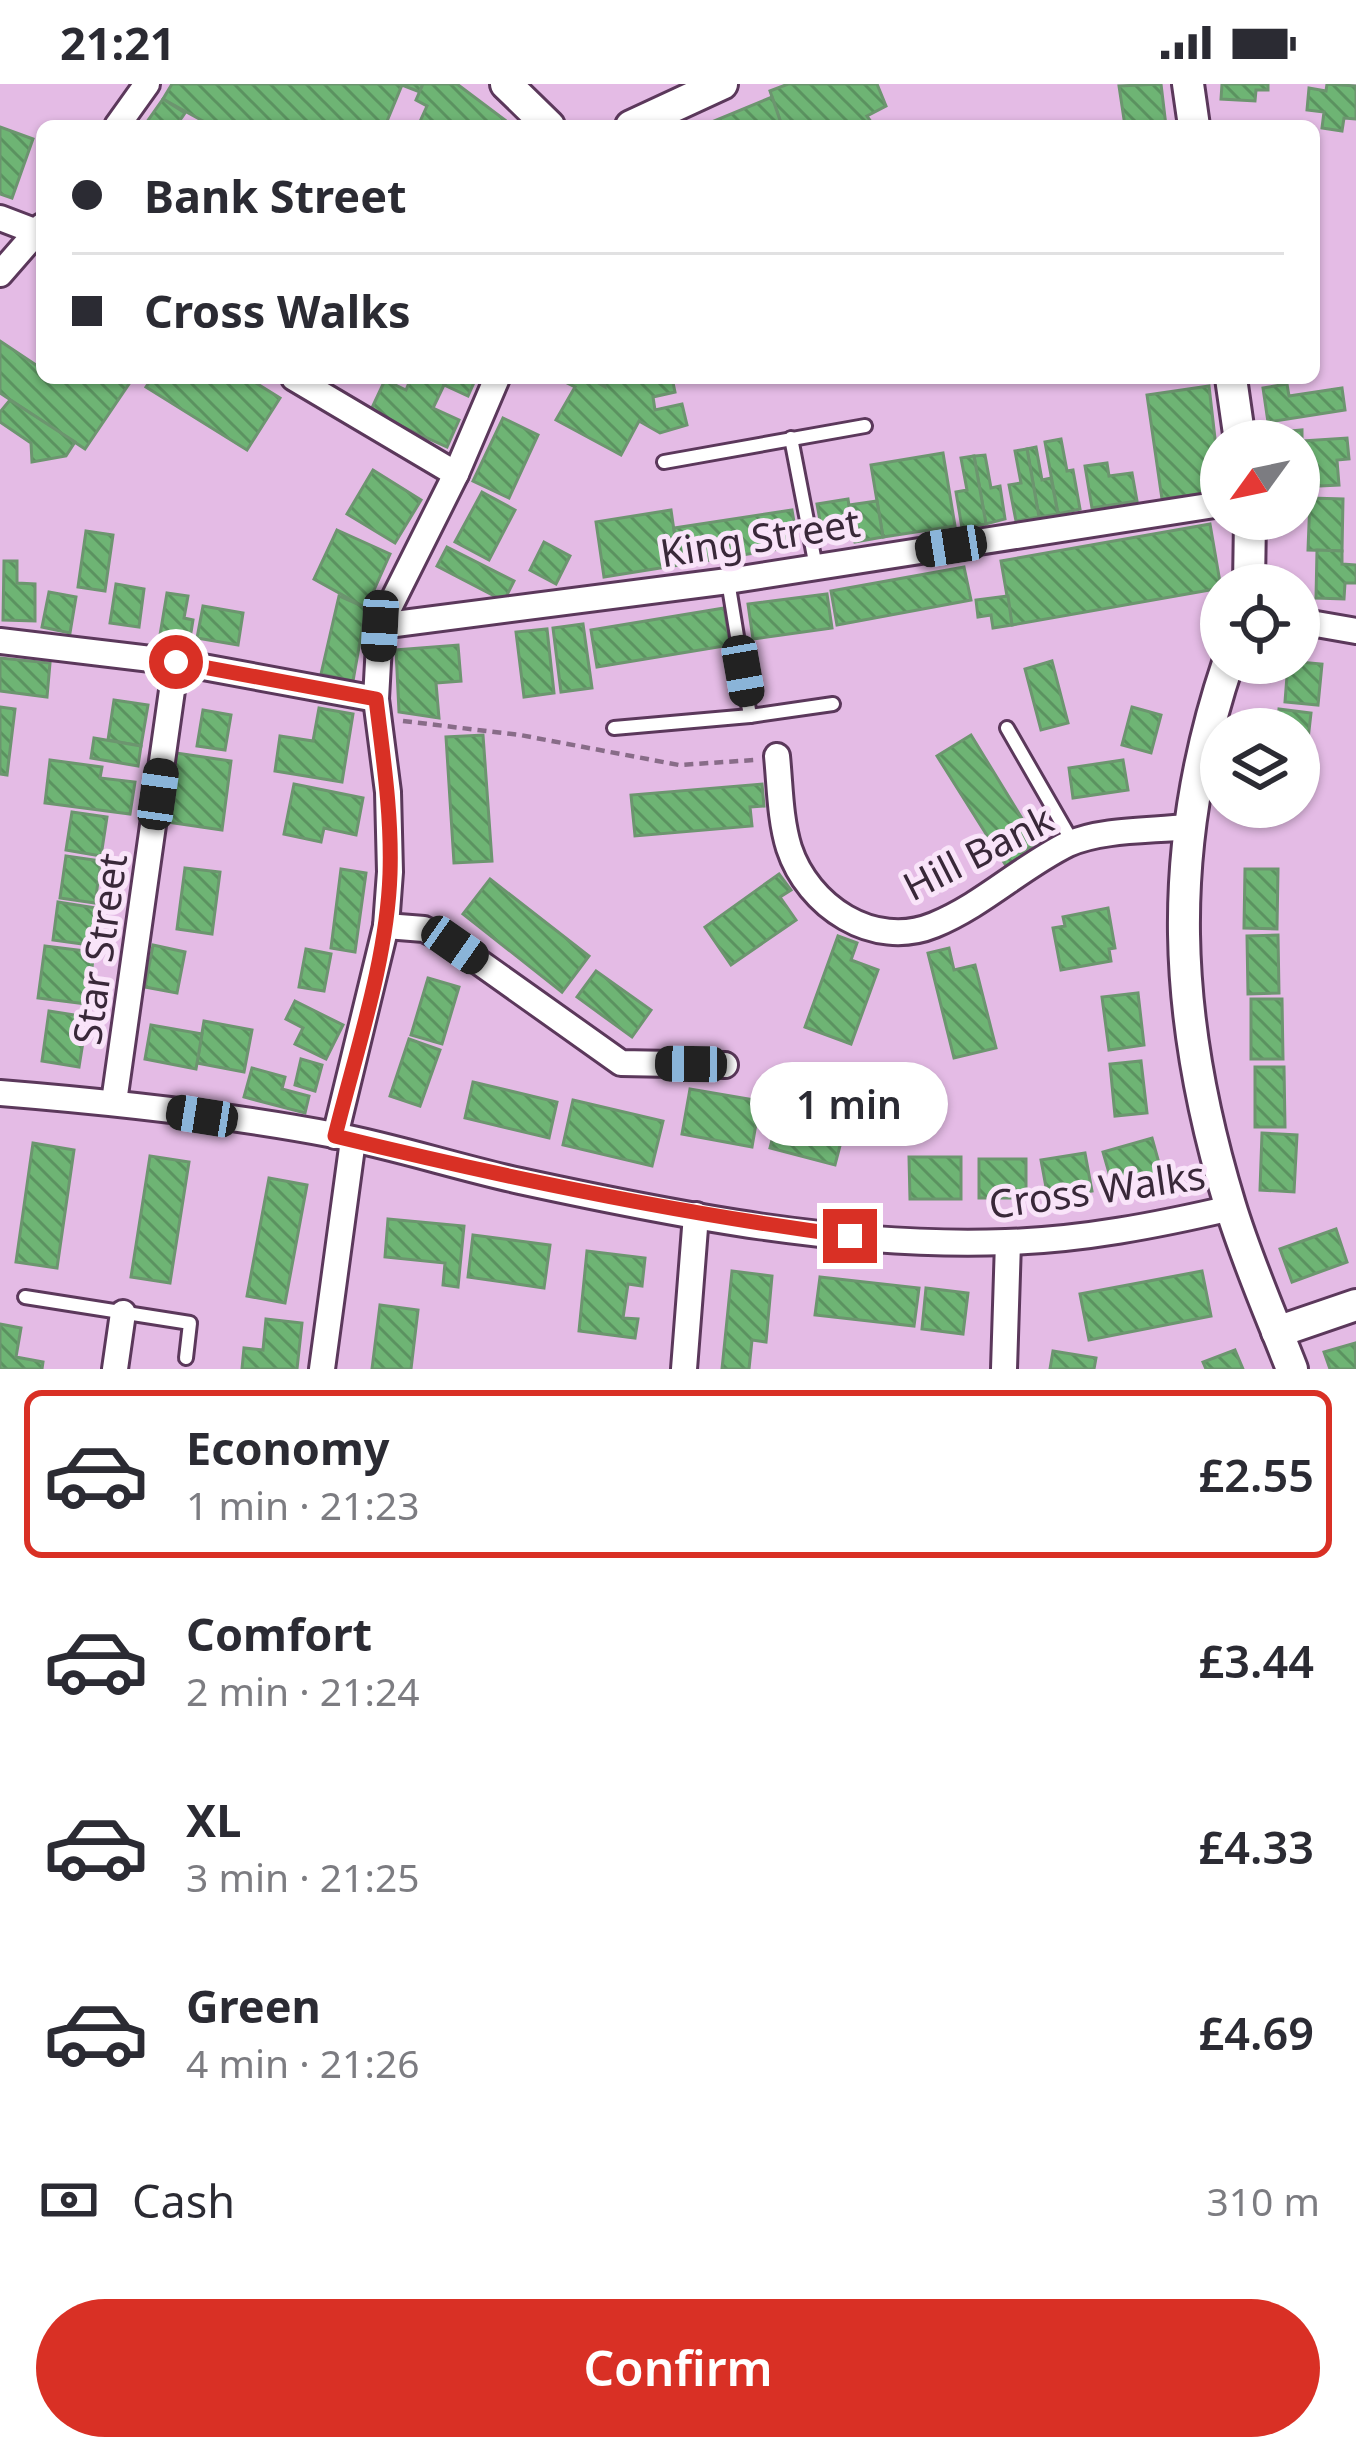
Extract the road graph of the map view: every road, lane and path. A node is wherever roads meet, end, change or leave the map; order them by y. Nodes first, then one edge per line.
1 (147, 84) edge
2 (506, 84) edge
3 (722, 84) edge
4 (1188, 84) edge
5 (121, 120) edge
6 (543, 120) edge
7 (644, 120) edge
8 (1193, 120) edge
9 (0, 218) edge
10 (36, 229) edge
11 (36, 235) edge
12 (0, 274) edge
13 (304, 384) edge
14 (494, 384) edge
15 (1232, 384) edge
16 (1237, 420) edge
17 (865, 426) dead end
18 (791, 438) junction
19 (664, 462) dead end
20 (456, 474) junction
21 (1200, 507) edge
22 (816, 566) junction
23 (728, 581) junction
24 (1320, 625) edge
25 (380, 626) junction
26 (1356, 631) edge
27 (0, 640) edge
28 (176, 662) junction
29 (1221, 684) edge
30 (833, 704) dead end
31 (377, 705) junction
32 (751, 716) junction
33 (614, 728) dead end
34 (1007, 728) dead end
35 (777, 756) joint
36 (1186, 827) junction
37 (1072, 842) junction
38 (386, 926) junction
39 (725, 1065) dead end
40 (0, 1093) edge
41 (115, 1102) junction
42 (344, 1138) junction
43 (1231, 1208) junction
44 (696, 1215) junction
45 (1008, 1243) junction
46 (25, 1298) dead end
47 (1356, 1305) edge
48 (123, 1313) junction
49 (1277, 1332) junction
50 (186, 1358) dead end
51 (115, 1369) edge
52 (322, 1369) edge
53 (684, 1369) edge
54 (1004, 1369) edge
55 (1292, 1369) edge

1 - 5 street
2 - 6 street
3 - 7 street
4 - 8 street
9 - 10 street
11 - 12 street
13 - 20 street
14 - 20 street
15 - 16 street
17 - 18 lane
18 - 19 lane
18 - 22 lane
20 - 25 street
21 - 22 street, King Street
22 - 23 street, King Street
23 - 25 street, King Street
23 - 32 lane
24 - 26 street
25 - 31 street
27 - 28 street
28 - 31 street
28 - 41 street, Star Street
29 - 36 street
30 - 32 lane
31 - 35 path
31 - 38 street
32 - 33 lane
34 - 37 lane
35 - 37 street, Hill Bank
36 - 37 street, Hill Bank
36 - 43 street
38 - 39 street
38 - 42 street
40 - 41 street, Cross Walks
41 - 42 street, Cross Walks
42 - 44 street, Cross Walks
42 - 52 street
43 - 45 street, Cross Walks
43 - 49 street
44 - 45 street, Cross Walks
44 - 53 street
45 - 54 street
46 - 48 lane
47 - 49 street
48 - 50 lane
48 - 51 street
49 - 55 street

